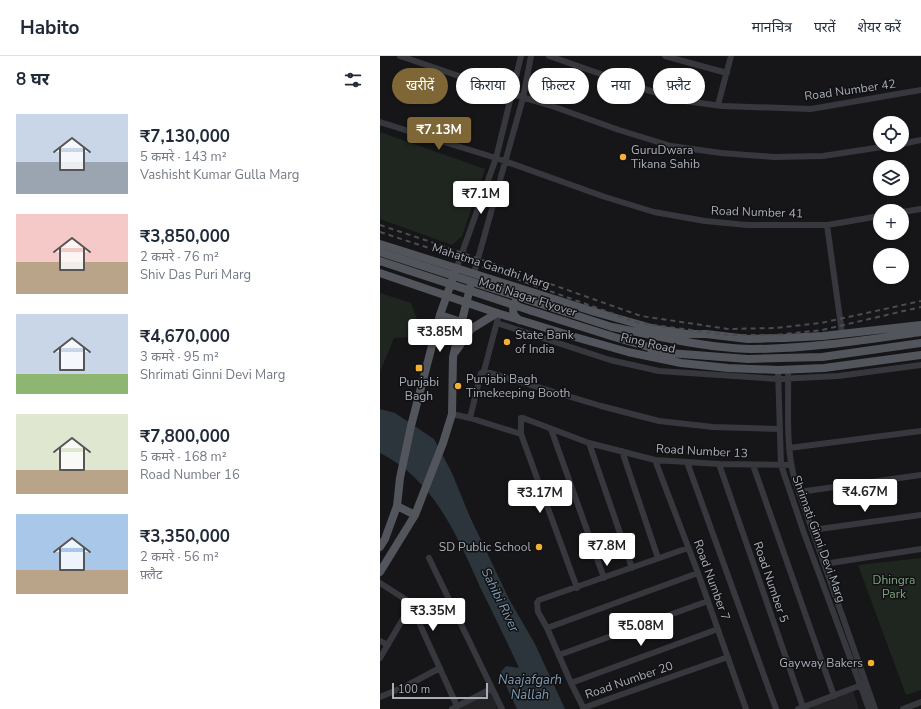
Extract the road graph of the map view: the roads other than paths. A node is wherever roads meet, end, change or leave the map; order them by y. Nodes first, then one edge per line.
1 (400, 56) edge
2 (521, 56) edge
3 (531, 56) edge
4 (549, 56) edge
5 (665, 56) edge
6 (731, 56) edge
7 (518, 68) edge
8 (727, 73) junction
9 (456, 75) edge
10 (921, 90) edge
11 (520, 97) edge
12 (523, 98) junction
13 (510, 104) edge
14 (718, 105) junction
15 (380, 122) edge
16 (921, 140) edge
17 (909, 143) edge
18 (873, 148) edge
19 (496, 158) junction
20 (505, 161) junction
21 (921, 209) edge
22 (909, 211) edge
23 (873, 217) edge
24 (826, 225) junction
25 (380, 244) edge
26 (380, 252) edge
27 (380, 261) edge
28 (455, 271) junction
29 (381, 273) edge
30 (474, 273) junction
31 (530, 291) junction
32 (447, 295) junction
33 (466, 301) junction
34 (595, 312) joint
35 (498, 313) junction
36 (440, 315) junction
37 (520, 320) junction
38 (461, 322) junction
39 (496, 323) junction
40 (921, 324) edge
41 (921, 332) edge
42 (842, 333) junction
43 (737, 339) junction
44 (682, 342) junction
45 (921, 343) edge
46 (628, 352) junction
47 (669, 353) junction
48 (921, 355) edge
49 (453, 357) junction
50 (921, 365) edge
51 (778, 370) junction
52 (788, 370) junction
53 (484, 371) junction
54 (788, 378) junction
55 (778, 379) junction
56 (452, 414) junction
57 (470, 418) junction
58 (551, 429) junction
59 (780, 429) junction
60 (921, 431) edge
61 (521, 434) junction
62 (589, 443) junction
63 (789, 448) junction
64 (622, 451) junction
65 (655, 460) junction
66 (687, 462) junction
67 (719, 464) junction
68 (753, 464) junction
69 (781, 465) junction
70 (791, 465) junction
71 (921, 475) edge
72 (799, 492) junction
73 (397, 506) junction
74 (415, 515) junction
75 (921, 515) edge
76 (812, 530) junction
77 (380, 547) edge
78 (688, 548) junction
79 (921, 549) edge
80 (429, 558) dead end
81 (658, 558) junction
82 (824, 564) junction
83 (632, 568) junction
84 (380, 572) edge
85 (698, 573) junction
86 (604, 578) junction
87 (380, 583) edge
88 (577, 588) junction
89 (708, 601) junction
90 (411, 604) junction
91 (547, 628) junction
92 (718, 629) junction
93 (380, 641) edge
94 (388, 645) junction
95 (559, 655) junction
96 (728, 657) junction
97 (380, 658) edge
98 (440, 668) junction
99 (570, 683) junction
100 (863, 685) junction
101 (492, 689) junction
102 (834, 696) junction
103 (380, 697) edge
104 (921, 702) edge
105 (455, 708) edge
106 (584, 708) edge
107 (800, 708) edge
108 (502, 709) edge
109 (746, 709) edge
110 (776, 709) edge
111 (869, 709) edge
112 (875, 709) edge
113 (903, 709) edge

1 - 9 street
2 - 7 street
3 - 12 street
4 - 14 street, Road Number 42
5 - 8 street
6 - 8 street
8 - 14 street
10 - 14 street, Road Number 42
11 - 12 street
12 - 18 street
12 - 20 street
13 - 19 street
15 - 19 street, Road Number 41
16 - 17 street
19 - 20 street, Road Number 41
19 - 28 street
20 - 24 street, Road Number 41
20 - 30 street
21 - 22 street
23 - 24 street, Road Number 41
24 - 42 street
25 - 28 main road, Mahatma Gandhi Marg
25 - 29 main road
26 - 44 main road, bridge
27 - 47 main road, Moti Nagar Flyover, bridge
28 - 30 main road, Mahatma Gandhi Marg
28 - 32 main road
29 - 32 main road, Ring Road
30 - 31 main road, Mahatma Gandhi Marg
30 - 33 main road
31 - 34 main road, Mahatma Gandhi Marg
31 - 37 main road
32 - 33 main road, Ring Road
32 - 36 main road
33 - 35 main road, Ring Road
33 - 38 main road
34 - 43 main road, Ring Road
35 - 37 main road, Ring Road
35 - 39 street
35 - 49 main road
36 - 38 main road
36 - 73 main road
37 - 46 main road, Ring Road
38 - 49 main road
39 - 53 street
39 - 55 street
40 - 42 main road, Ring Road
41 - 44 main road
42 - 43 main road, Ring Road
43 - 44 main road
45 - 47 main road
46 - 47 main road
46 - 51 main road, Ring Road
48 - 52 main road, Ring Road
49 - 56 main road
50 - 54 street
51 - 52 main road, Ring Road
51 - 55 street, Shrimati Ginni Devi Marg
52 - 54 street, Shrimati Ginni Devi Marg
53 - 57 street
53 - 59 street
54 - 55 street
54 - 63 street, Shrimati Ginni Devi Marg
55 - 59 street, Shrimati Ginni Devi Marg
56 - 57 street
56 - 74 main road
57 - 61 street
58 - 61 street, Road Number 13
58 - 62 street, Road Number 13
58 - 86 street
59 - 69 street, Shrimati Ginni Devi Marg
60 - 63 street
61 - 88 street
62 - 64 street, Road Number 13
62 - 83 street
63 - 70 street, Shrimati Ginni Devi Marg
64 - 65 street, Road Number 13
64 - 81 street
65 - 66 street, Road Number 13
65 - 78 street, Road Number 7
66 - 67 street, Road Number 13
66 - 110 street
67 - 68 street, Road Number 13
67 - 107 street, Road Number 5
68 - 69 street, Road Number 13
68 - 102 street
69 - 70 street, Road Number 13
69 - 100 street, Shrimati Ginni Devi Marg
70 - 72 street, Shrimati Ginni Devi Marg
71 - 72 street
72 - 76 street, Shrimati Ginni Devi Marg
73 - 74 main road
73 - 77 main road
74 - 84 main road
75 - 76 street
76 - 82 street, Shrimati Ginni Devi Marg
78 - 81 street
78 - 85 street, Road Number 7
79 - 82 street
80 - 101 street
81 - 83 street
82 - 100 street, Shrimati Ginni Devi Marg
83 - 86 street
85 - 89 street, Road Number 7
85 - 91 street
86 - 88 street
87 - 90 street
88 - 91 street
89 - 92 street, Road Number 7
89 - 95 street
90 - 94 street
90 - 98 street
91 - 95 street
92 - 96 street, Road Number 7
92 - 99 street
93 - 94 street
94 - 97 street
95 - 99 street
96 - 106 street, Road Number 20
96 - 109 street, Road Number 7
98 - 103 street
98 - 105 street
99 - 106 street
100 - 102 street
100 - 111 street, Shrimati Ginni Devi Marg
100 - 112 street, Shrimati Ginni Devi Marg
101 - 105 street
101 - 108 street
102 - 107 street
104 - 113 street

